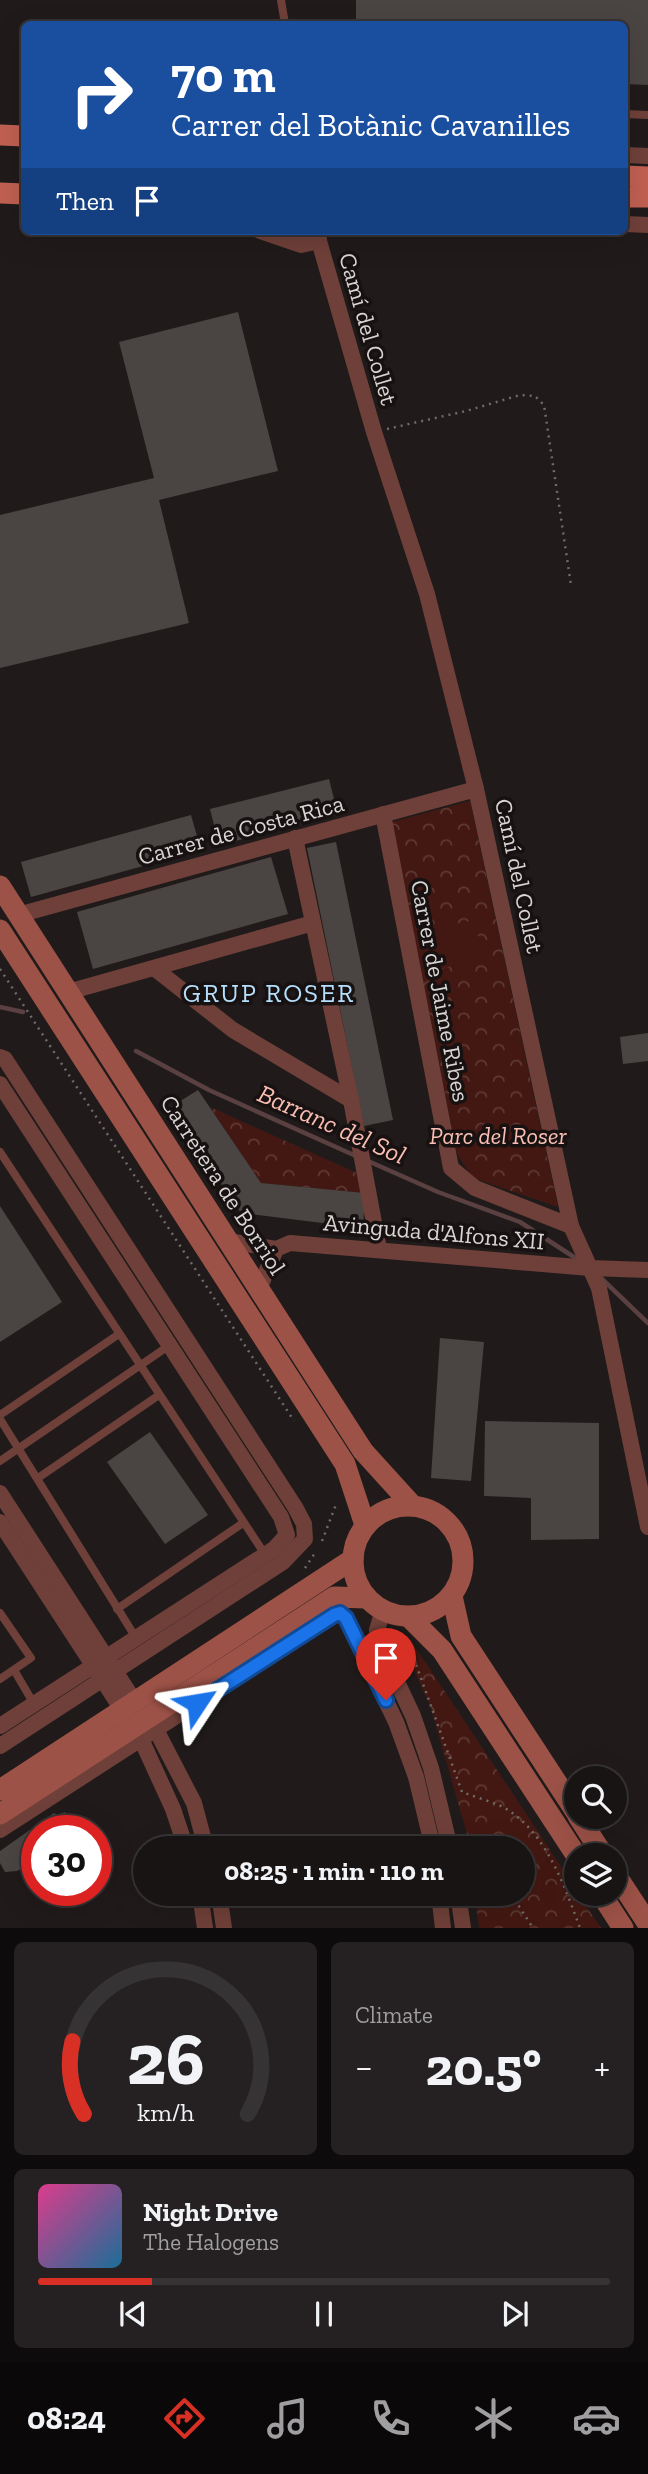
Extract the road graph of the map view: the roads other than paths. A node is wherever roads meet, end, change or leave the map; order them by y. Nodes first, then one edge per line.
1 (281, 0) edge
2 (284, 21) edge
3 (628, 114) edge
4 (648, 115) edge
5 (0, 135) edge
6 (21, 136) edge
7 (628, 155) edge
8 (648, 156) edge
9 (628, 176) edge
10 (648, 177) edge
11 (0, 193) edge
12 (21, 194) edge
13 (628, 197) edge
14 (648, 197) edge
15 (628, 224) edge
16 (648, 225) edge
17 (271, 235) edge
18 (319, 236) edge
19 (476, 789) junction
20 (383, 814) junction
21 (295, 838) junction
22 (0, 886) edge
23 (19, 915) junction
24 (313, 923) junction
25 (0, 930) edge
26 (6, 946) edge
27 (154, 968) junction
28 (68, 992) junction
29 (0, 1057) edge
30 (345, 1078) junction
31 (318, 1079) junction
32 (0, 1084) edge
33 (351, 1100) junction
34 (0, 1152) edge
35 (571, 1226) junction
36 (229, 1241) junction
37 (276, 1249) junction
38 (379, 1249) junction
39 (590, 1268) junction
40 (648, 1270) edge
41 (259, 1289) junction
42 (119, 1334) junction
43 (184, 1336) junction
44 (170, 1346) junction
45 (140, 1365) junction
46 (159, 1395) junction
47 (0, 1417) edge
48 (18, 1448) junction
49 (0, 1461) edge
50 (38, 1478) junction
51 (0, 1493) edge
52 (412, 1505) junction
53 (0, 1522) edge
54 (243, 1523) junction
55 (365, 1525) junction
56 (648, 1527) edge
57 (264, 1555) junction
58 (353, 1559) junction
59 (274, 1569) junction
60 (452, 1596) junction
61 (375, 1604) junction
62 (117, 1609) junction
63 (0, 1613) edge
64 (410, 1617) junction
65 (136, 1638) junction
66 (144, 1653) junction
67 (104, 1668) junction
68 (14, 1670) junction
69 (0, 1679) edge
70 (34, 1704) junction
71 (43, 1718) junction
72 (139, 1721) junction
73 (0, 1726) edge
74 (0, 1746) edge
75 (0, 1790) edge
76 (564, 1794) edge
77 (0, 1814) edge
78 (0, 1830) edge
79 (182, 1836) edge
80 (203, 1836) edge
81 (430, 1836) edge
82 (447, 1836) edge
83 (568, 1843) edge
84 (627, 1892) edge
85 (202, 1906) edge
86 (221, 1906) edge
87 (440, 1906) edge
88 (459, 1906) edge
89 (609, 1906) edge
90 (648, 1924) edge
91 (205, 1928) edge
92 (224, 1928) edge
93 (443, 1928) edge
94 (463, 1928) edge
95 (623, 1928) edge

1 - 2 lane
3 - 4 lane
5 - 6 main road
7 - 8 street
9 - 10 main road
11 - 12 main road
13 - 14 main road
15 - 16 street
17 - 18 street
18 - 19 street, Camí del Collet
19 - 20 street, Carrer de Costa Rica
19 - 35 street, Camí del Collet
20 - 21 street, Carrer de Costa Rica
20 - 35 street, Carrer de Jaime Ribes
21 - 23 street, Carrer de Costa Rica
21 - 24 street
22 - 23 main road, Carretera de Borriol
23 - 28 main road, Carretera de Borriol
24 - 27 street
24 - 30 street
25 - 26 main road, Carretera de Borriol
26 - 55 main road, Carretera de Borriol
27 - 28 street
27 - 31 street
28 - 36 main road, Carretera de Borriol
29 - 43 street
30 - 31 street
30 - 33 street
31 - 33 street
32 - 44 street
33 - 38 street
34 - 42 lane
35 - 39 street, Camí del Collet
36 - 37 street, Avinguda d'Alfons XII
36 - 41 main road, Carretera de Borriol
37 - 38 street, Avinguda d'Alfons XII
37 - 41 street
38 - 39 street, Avinguda d'Alfons XII
39 - 40 street, Avinguda d'Alfons XII
39 - 56 street, Camí del Collet
41 - 52 main road, Carretera de Borriol
42 - 45 lane
42 - 47 lane
43 - 44 lane
43 - 59 street
44 - 45 lane
44 - 57 street
45 - 46 lane
45 - 48 lane
46 - 50 lane
46 - 54 lane
47 - 48 lane
48 - 49 lane
48 - 50 lane
50 - 62 lane
51 - 67 street
52 - 55 main road
52 - 60 main road
53 - 67 street
54 - 57 lane
54 - 62 lane
55 - 58 main road
57 - 59 lane
57 - 65 street
58 - 61 main road
58 - 72 main road
59 - 66 street
60 - 64 main road
60 - 76 main road
61 - 64 main road
61 - 72 main road
61 - 82 street
62 - 65 lane
63 - 68 lane
64 - 83 main road
65 - 66 lane
65 - 67 street
66 - 67 street
67 - 70 street
67 - 71 street
67 - 72 street
68 - 69 lane
68 - 70 lane
70 - 71 lane
70 - 73 street
71 - 74 street
72 - 75 main road
72 - 77 main road
72 - 78 street
72 - 79 street
72 - 80 street
72 - 81 street
84 - 90 main road
85 - 91 street
86 - 92 street
87 - 93 street
88 - 94 street
89 - 95 main road

